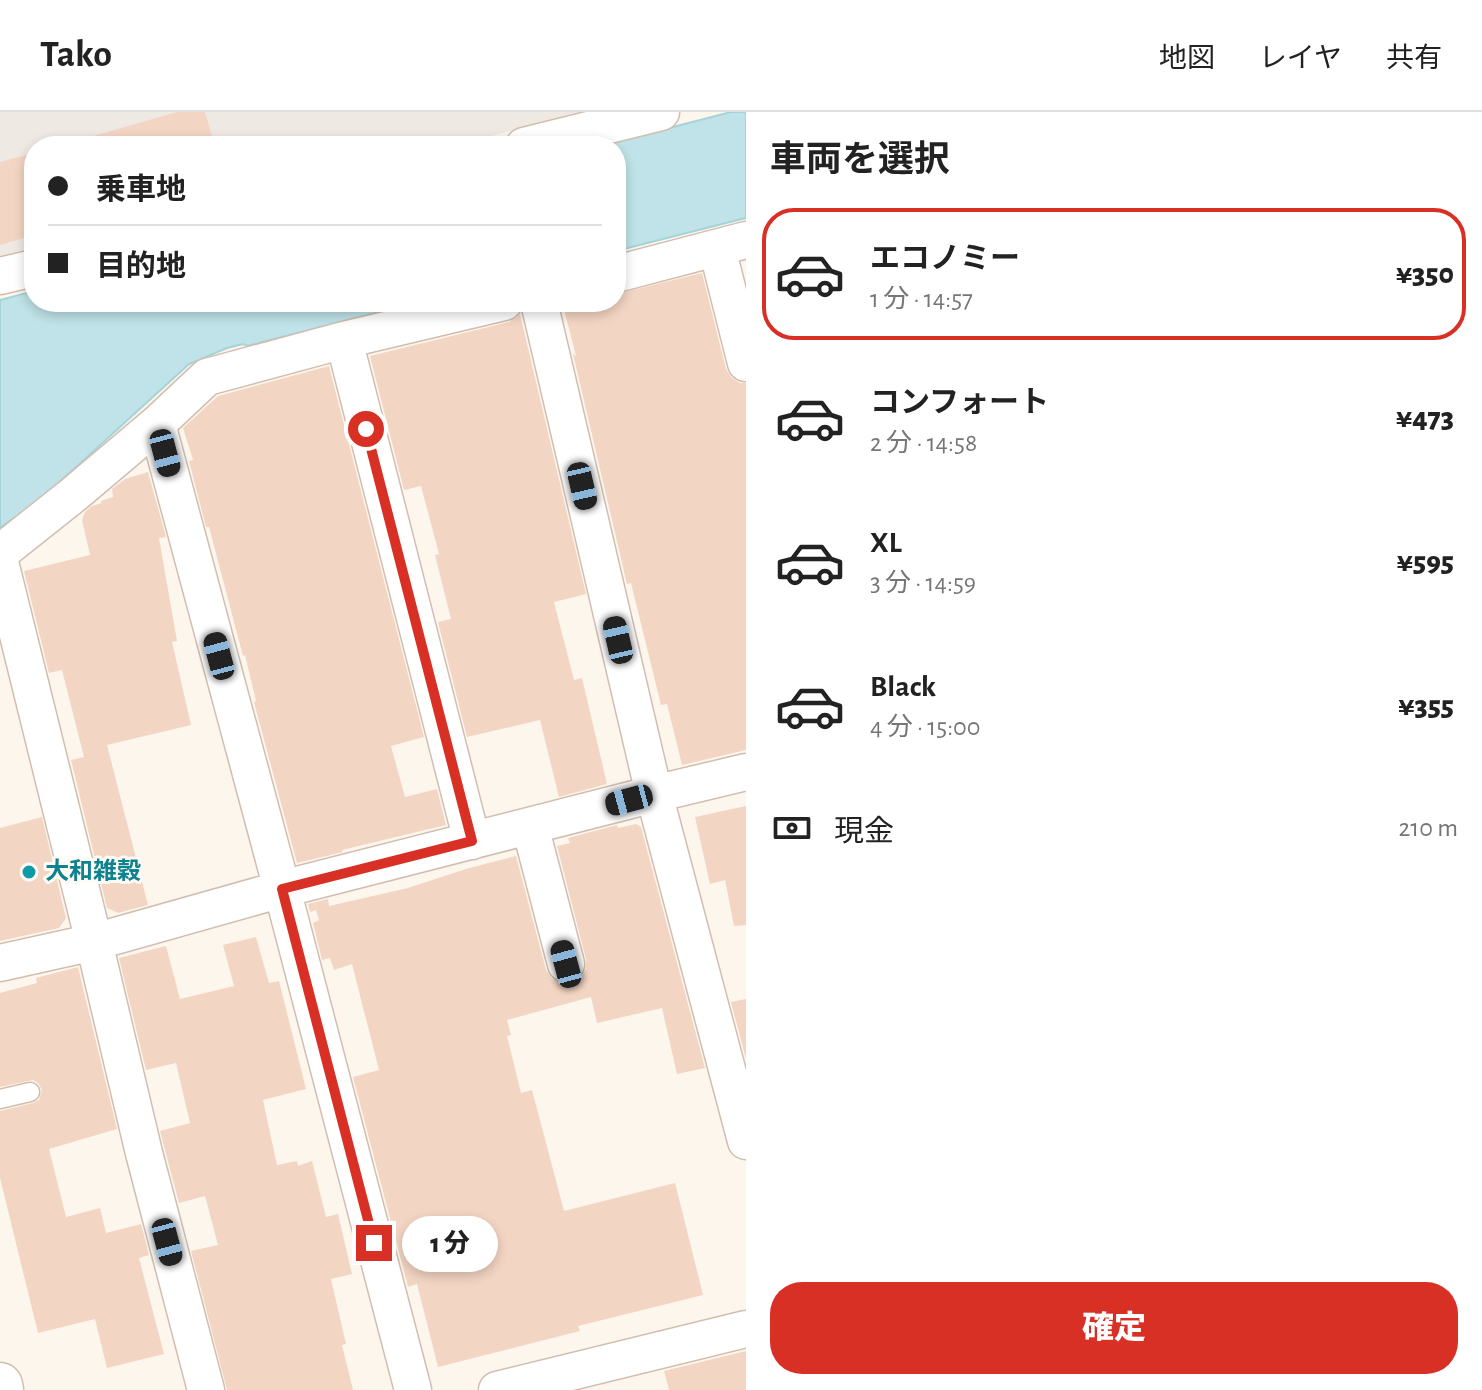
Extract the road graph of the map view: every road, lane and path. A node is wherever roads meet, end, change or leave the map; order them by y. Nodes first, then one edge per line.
1 (661, 112) edge
2 (564, 136) edge
3 (731, 244) edge
4 (24, 270) edge
5 (626, 271) edge
6 (0, 276) edge
7 (462, 312) edge
8 (541, 312) edge
9 (344, 340) junction
10 (746, 363) edge
11 (157, 424) junction
12 (0, 553) edge
13 (0, 562) edge
14 (746, 772) edge
15 (654, 794) junction
16 (530, 826) junction
17 (472, 841) junction
18 (282, 889) junction
19 (94, 942) junction
20 (0, 963) edge
21 (566, 964) dead end
22 (30, 1092) dead end
23 (0, 1099) edge
24 (743, 1119) edge
25 (746, 1329) edge
26 (206, 1390) edge
27 (413, 1390) edge
28 (497, 1390) edge

1 - 2 street
3 - 5 street
3 - 10 street
4 - 6 street
7 - 9 street
8 - 15 street
9 - 11 street
9 - 17 street
11 - 12 street
11 - 18 street
13 - 19 street
14 - 15 street
15 - 16 street
15 - 24 street
16 - 17 street
16 - 21 street
17 - 18 street
18 - 19 street
18 - 27 street
19 - 20 street
19 - 26 street
22 - 23 lane
25 - 28 street

